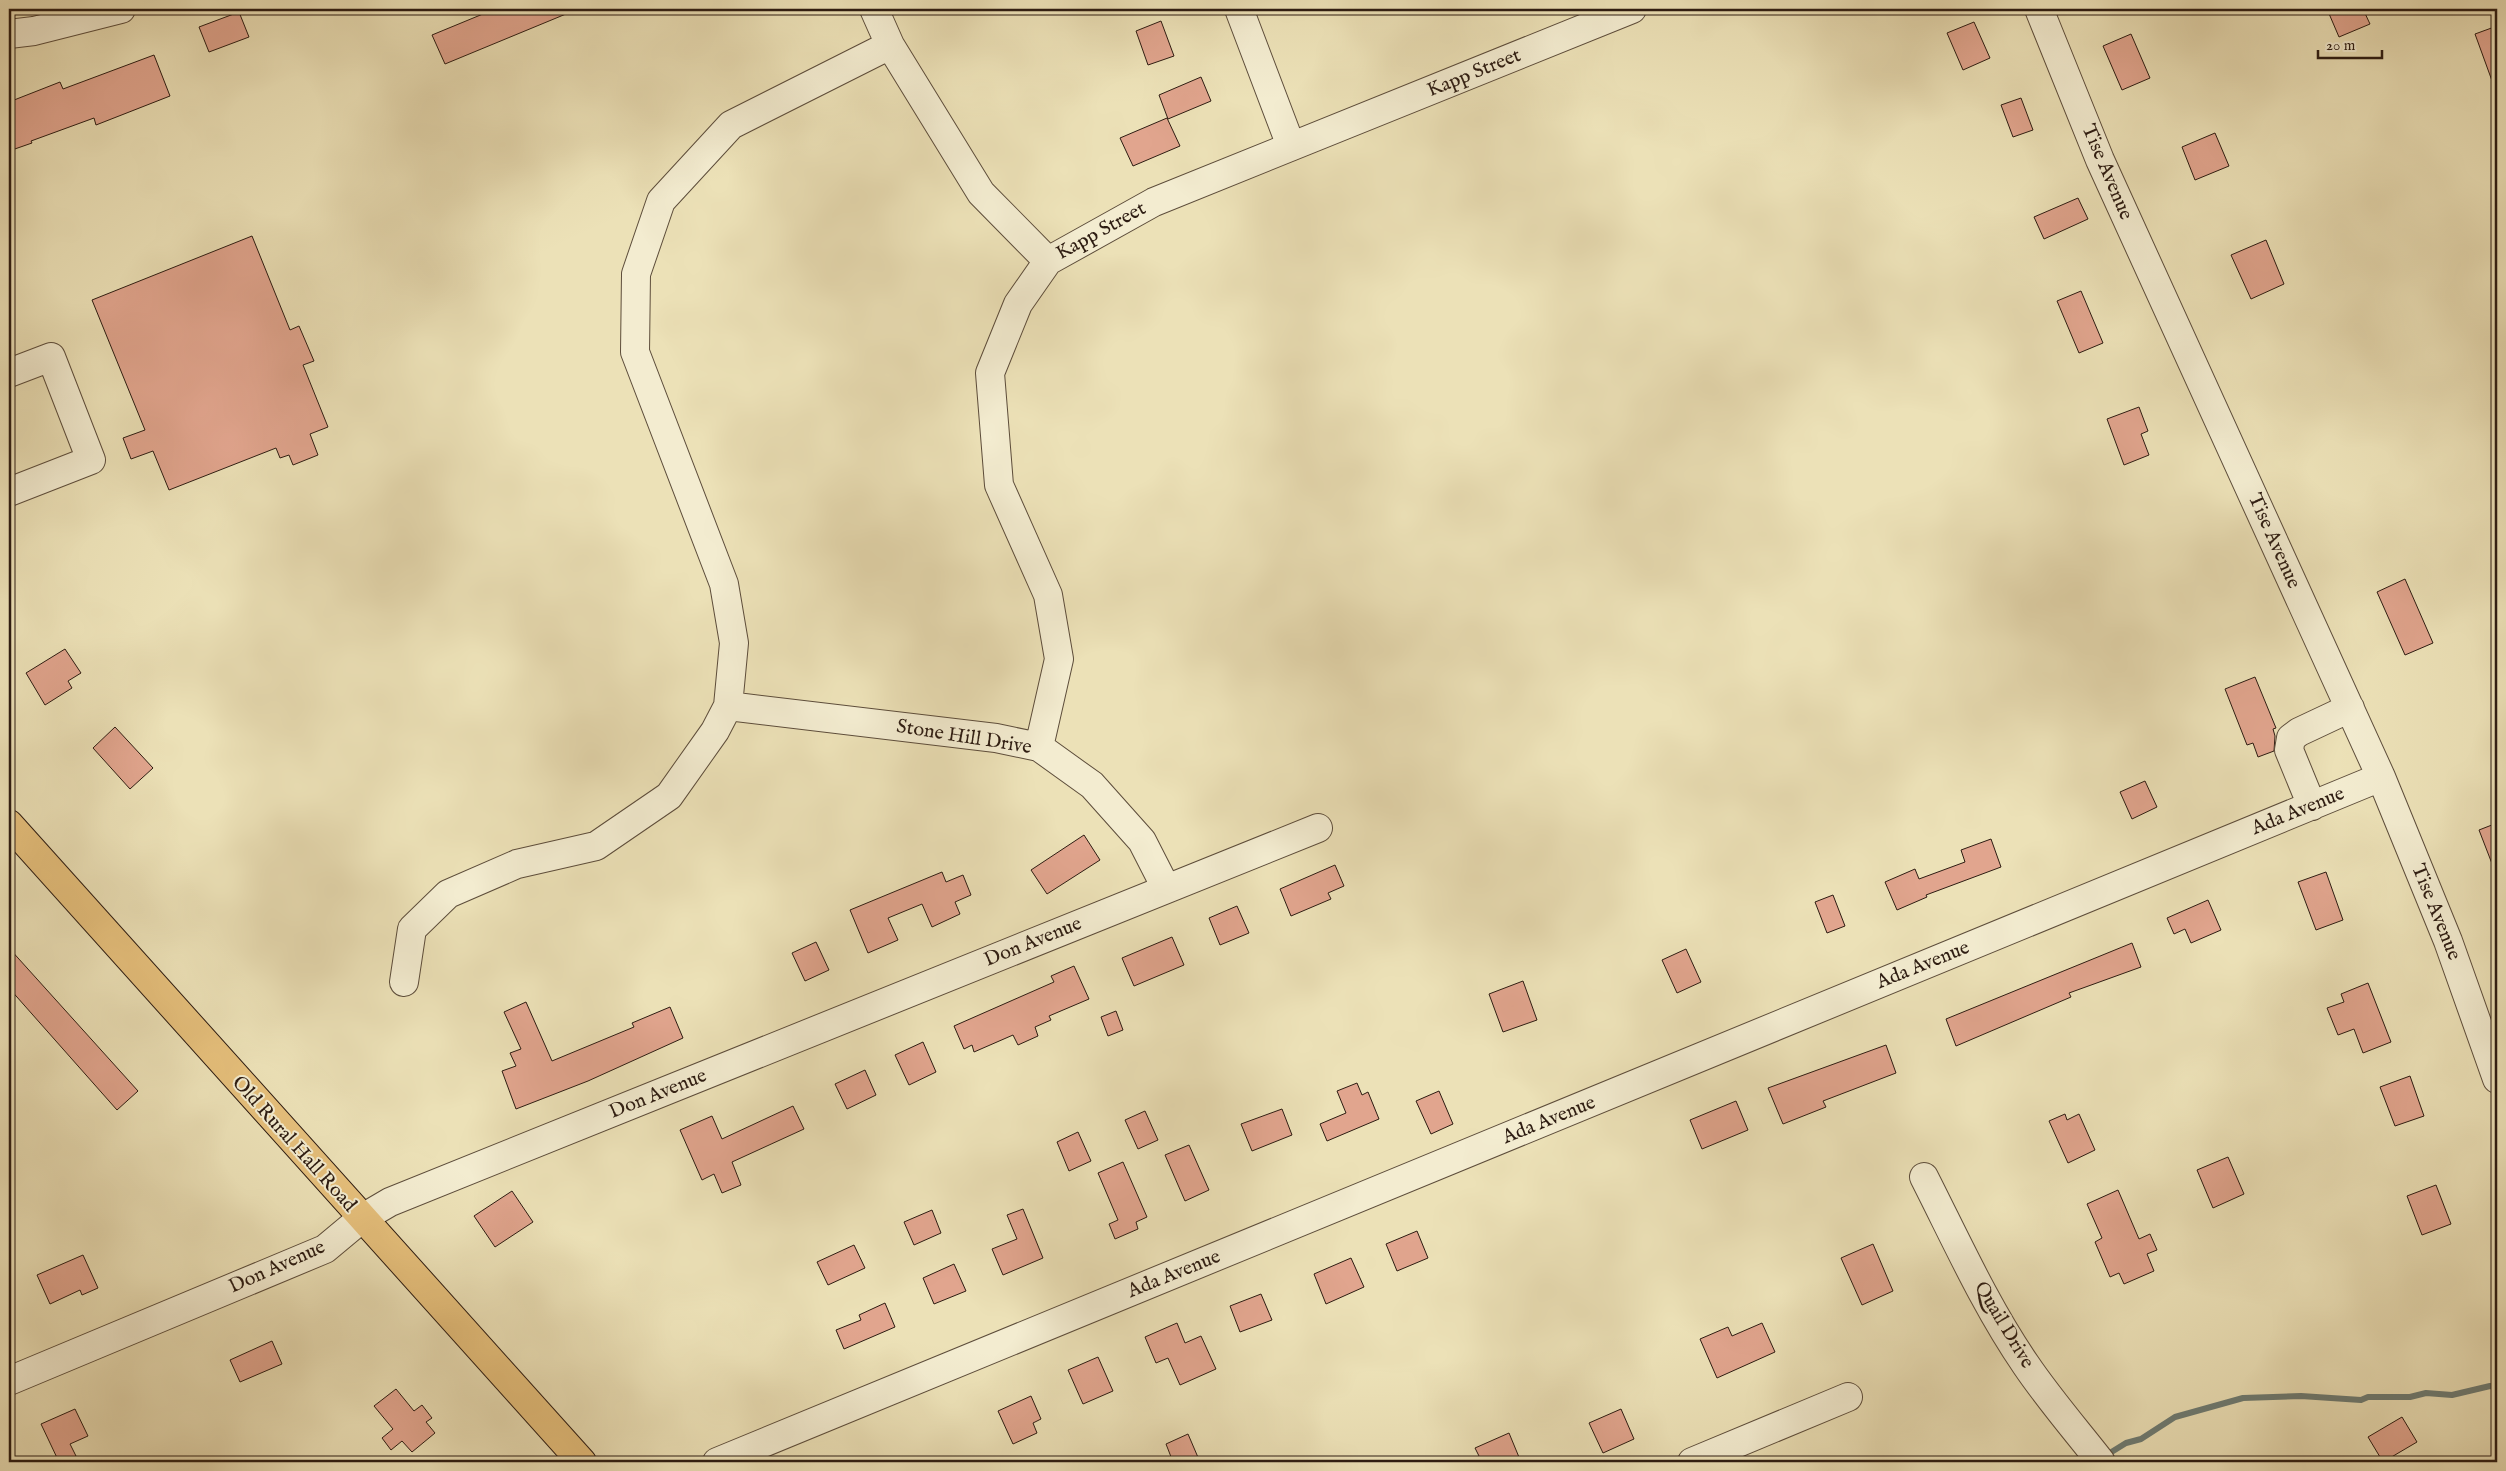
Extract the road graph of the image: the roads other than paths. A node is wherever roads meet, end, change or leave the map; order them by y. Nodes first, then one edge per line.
1 (121, 9) edge
2 (874, 9) edge
3 (1239, 9) edge
4 (1632, 9) edge
5 (2039, 9) edge
6 (9, 34) edge
7 (890, 45) junction
8 (1291, 146) junction
9 (1048, 261) junction
10 (9, 373) edge
11 (9, 492) edge
12 (728, 706) junction
13 (2350, 708) junction
14 (1039, 748) junction
15 (2381, 777) junction
16 (2312, 806) junction
17 (9, 824) edge
18 (1318, 828) dead end
19 (1166, 888) junction
20 (404, 982) dead end
21 (2497, 1079) edge
22 (1924, 1177) dead end
23 (361, 1219) junction
24 (9, 1381) edge
25 (1848, 1397) dead end
26 (582, 1462) edge
27 (717, 1462) edge
28 (1692, 1462) edge
29 (2101, 1462) edge

1 - 6 street
2 - 7 street
3 - 8 street
4 - 8 street, Kapp Street
5 - 13 street, Tise Avenue
7 - 9 street
7 - 12 street
8 - 9 street, Kapp Street
9 - 14 street, Kapp Street
10 - 11 street
12 - 14 street, Stone Hill Drive
12 - 20 street
13 - 15 street, Tise Avenue
13 - 16 street
14 - 19 street, Stone Hill Drive
15 - 16 street, Ada Avenue
15 - 21 street, Tise Avenue
16 - 27 street, Ada Avenue
17 - 23 main road, Old Rural Hall Road
18 - 19 street, Don Avenue
19 - 23 street, Don Avenue
22 - 29 street, Quail Drive
23 - 24 street, Don Avenue
23 - 26 main road, Old Rural Hall Road
25 - 28 street

